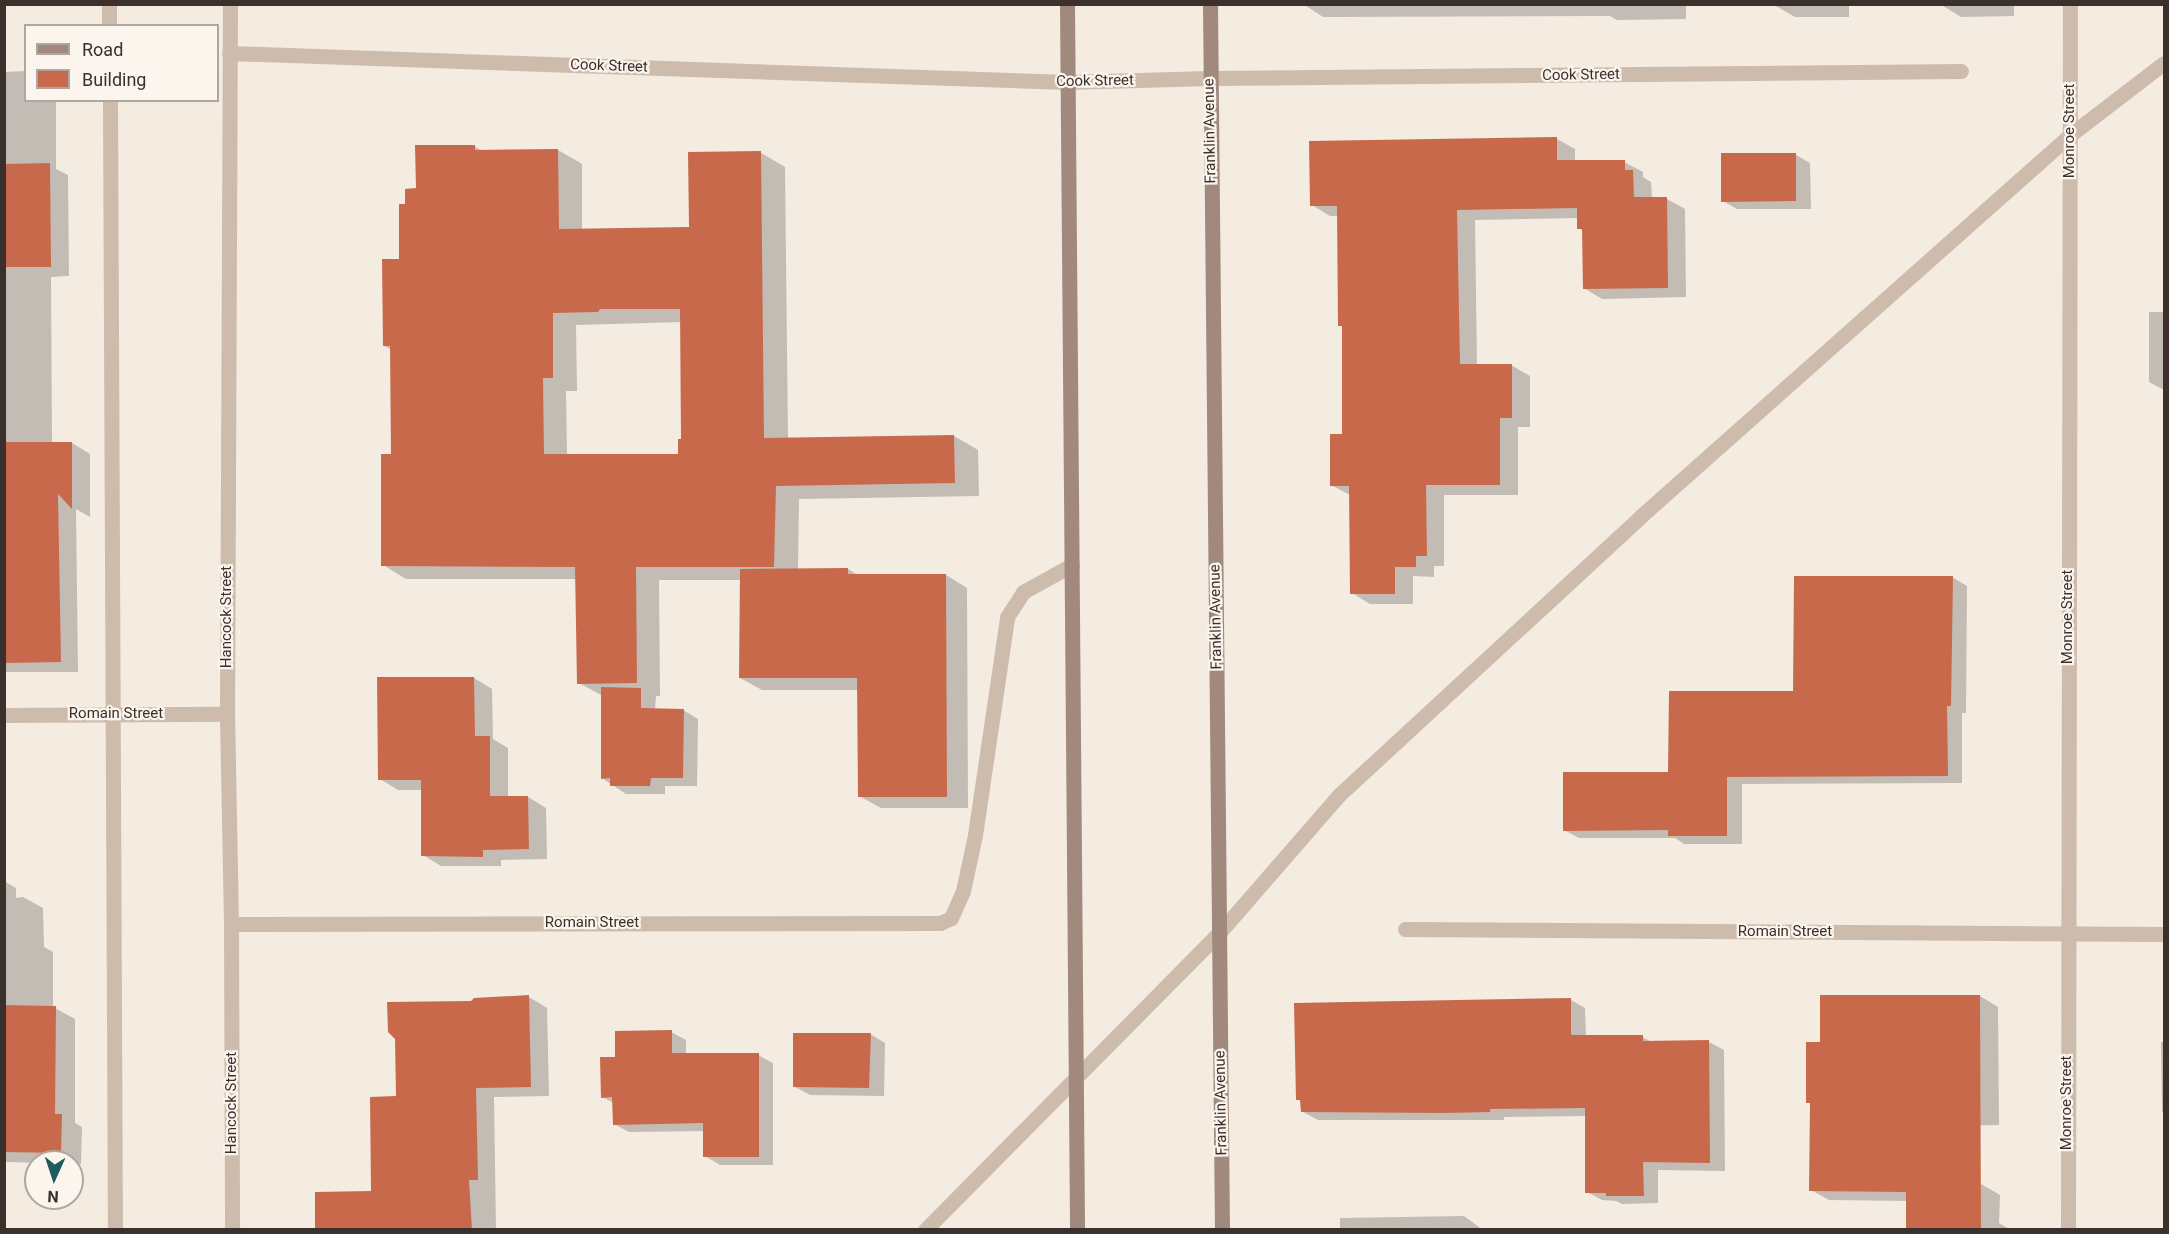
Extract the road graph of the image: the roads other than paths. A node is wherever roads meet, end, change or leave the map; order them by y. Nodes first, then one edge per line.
1 (109, 4) edge
2 (230, 4) edge
3 (1067, 4) edge
4 (1210, 4) edge
5 (2070, 4) edge
6 (109, 24) edge
7 (229, 52) junction
8 (2164, 63) edge
9 (1961, 71) dead end
10 (1210, 78) junction
11 (1067, 82) junction
12 (110, 102) edge
13 (2070, 135) junction
14 (1072, 565) junction
15 (114, 714) junction
16 (227, 714) junction
17 (4, 715) edge
18 (231, 924) junction
19 (1405, 929) dead end
20 (1219, 933) junction
21 (2067, 934) junction
22 (2164, 934) edge
23 (1077, 1073) junction
24 (115, 1230) edge
25 (232, 1230) edge
26 (925, 1230) edge
27 (1077, 1230) edge
28 (1222, 1230) edge
29 (2068, 1230) edge

1 - 6 street
2 - 7 street, Hancock Street
3 - 11 main road
4 - 10 main road, Franklin Avenue
5 - 13 street, Monroe Street
7 - 11 street, Cook Street
7 - 16 street, Hancock Street
8 - 13 street
9 - 10 street, Cook Street
10 - 11 street, Cook Street
10 - 20 main road, Franklin Avenue
11 - 14 main road
12 - 15 street
13 - 20 street
13 - 21 street, Monroe Street
14 - 18 street, Romain Street
14 - 23 main road
15 - 16 street, Romain Street
15 - 17 street, Romain Street
15 - 24 street
16 - 18 street, Hancock Street
18 - 25 street, Hancock Street
19 - 21 street, Romain Street
20 - 23 street
20 - 28 main road, Franklin Avenue
21 - 22 street, Romain Street
21 - 29 street, Monroe Street
23 - 26 street
23 - 27 main road

